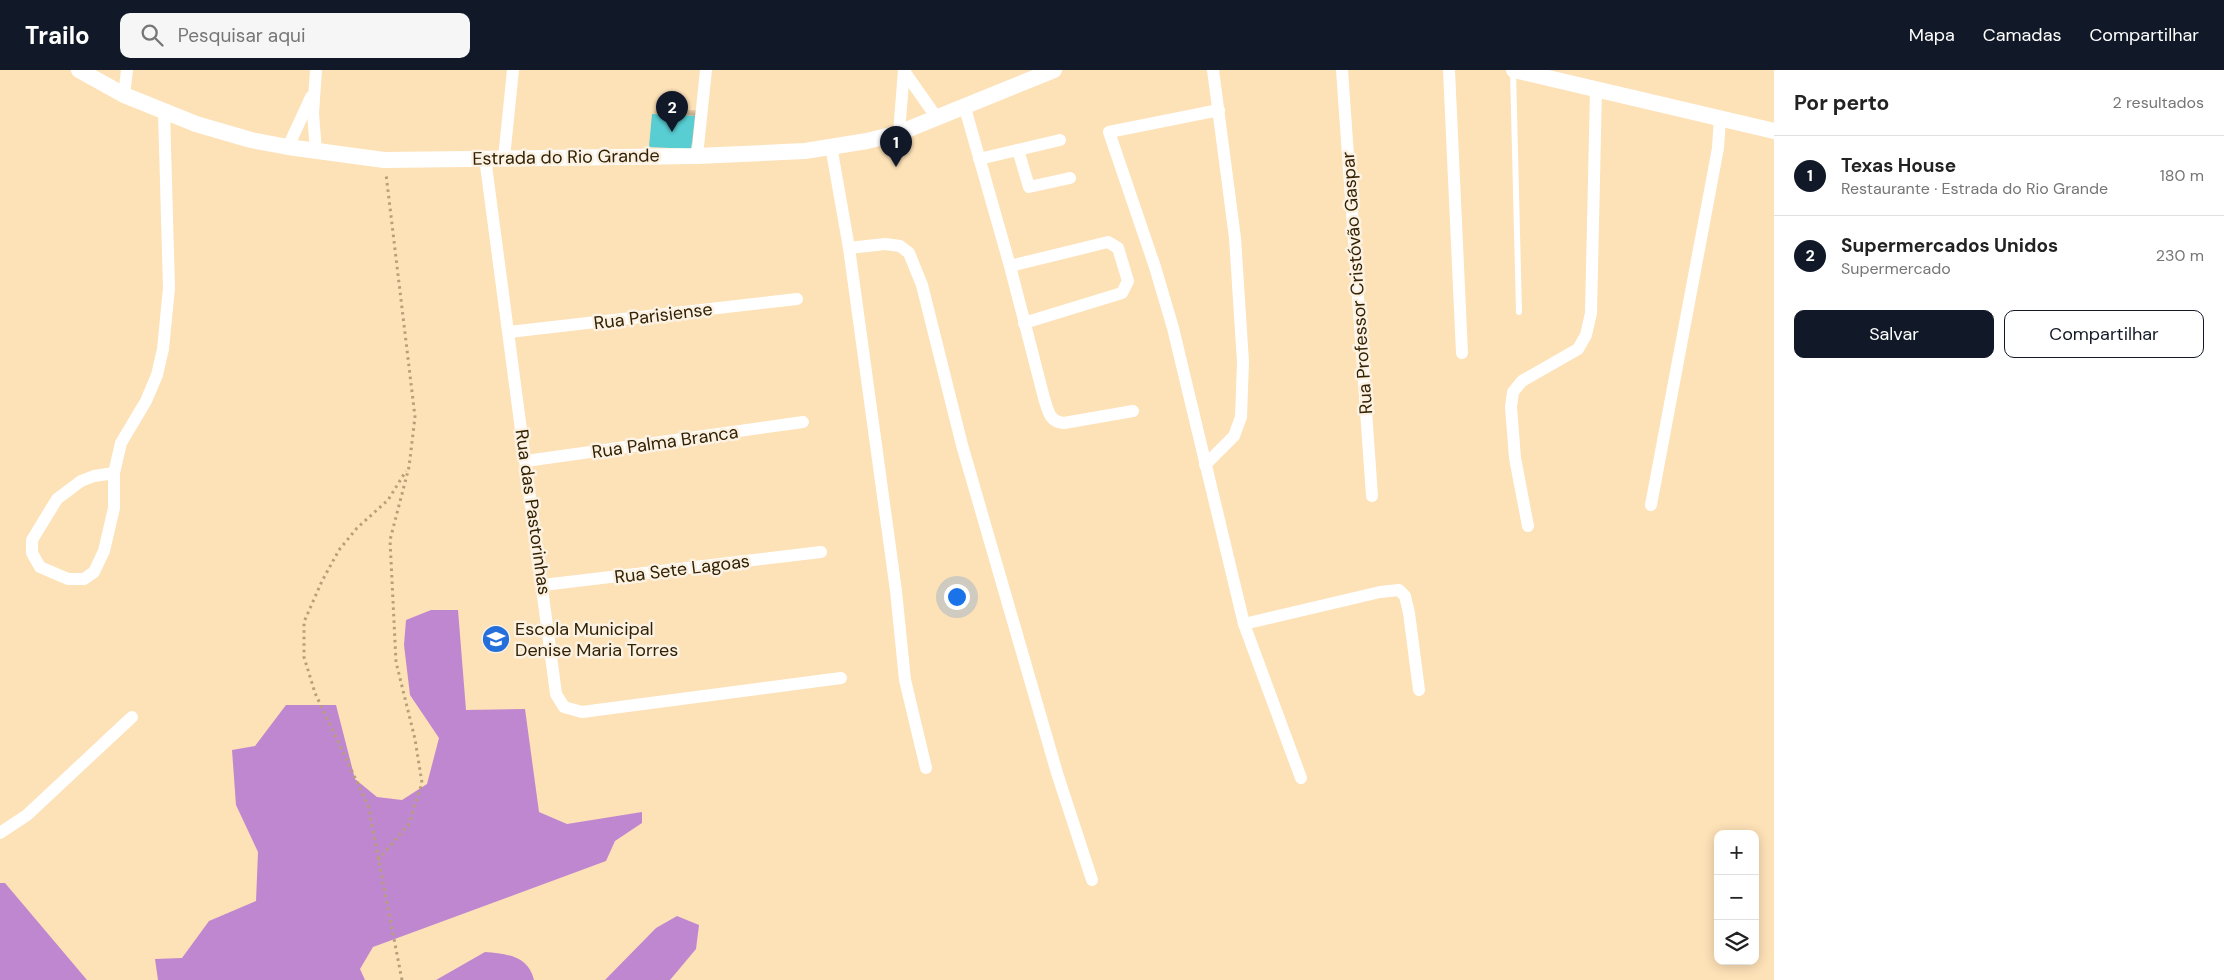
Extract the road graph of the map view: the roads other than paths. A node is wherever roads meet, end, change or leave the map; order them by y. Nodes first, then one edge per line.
1 (80, 70) edge
2 (127, 70) edge
3 (316, 70) edge
4 (513, 70) edge
5 (706, 70) edge
6 (1054, 70) edge
7 (1213, 70) edge
8 (1342, 70) edge
9 (1449, 70) edge
10 (1514, 70) edge
11 (904, 71) edge
12 (314, 90) junction
13 (1596, 90) junction
14 (124, 94) junction
15 (965, 108) junction
16 (1219, 110) junction
17 (164, 111) junction
18 (1720, 117) junction
19 (938, 118) junction
20 (1774, 131) edge
21 (899, 133) junction
22 (1060, 140) dead end
23 (831, 146) junction
24 (288, 147) junction
25 (1018, 150) junction
26 (316, 152) junction
27 (697, 156) junction
28 (485, 158) junction
29 (504, 158) junction
30 (979, 159) junction
31 (1070, 178) dead end
32 (849, 248) junction
33 (1010, 266) junction
34 (797, 299) dead end
35 (1519, 312) dead end
36 (1024, 323) junction
37 (509, 332) junction
38 (1462, 352) dead end
39 (1133, 411) dead end
40 (803, 422) dead end
41 (526, 461) junction
42 (1205, 465) junction
43 (114, 472) junction
44 (1372, 496) dead end
45 (1650, 505) dead end
46 (1528, 526) dead end
47 (821, 552) dead end
48 (543, 585) junction
49 (1244, 624) junction
50 (841, 678) dead end
51 (1418, 690) dead end
52 (132, 718) dead end
53 (926, 768) dead end
54 (1301, 778) dead end
55 (0, 833) edge
56 (1092, 880) dead end

1 - 14 street, Estrada do Rio Grande
2 - 14 street
3 - 12 street
4 - 29 street
5 - 27 street
6 - 15 street, Estrada do Rio Grande
7 - 16 street
8 - 44 street, Rua Professor Cristóvão Gaspar
9 - 38 street
10 - 13 street
10 - 35 lane
11 - 19 street
11 - 21 street
12 - 24 street
12 - 26 street
13 - 18 street
13 - 46 street
14 - 17 street, Estrada do Rio Grande
15 - 19 street, Estrada do Rio Grande
15 - 30 street
16 - 42 street
16 - 42 street
17 - 24 street, Estrada do Rio Grande
17 - 43 street
18 - 20 street
18 - 45 street
19 - 21 street, Estrada do Rio Grande
21 - 23 street, Estrada do Rio Grande
22 - 25 street
23 - 27 street, Estrada do Rio Grande
23 - 32 street
24 - 26 street, Estrada do Rio Grande
25 - 30 street
25 - 31 street
26 - 28 street, Estrada do Rio Grande
27 - 29 street, Estrada do Rio Grande
28 - 29 street, Estrada do Rio Grande
28 - 37 street, Rua das Pastorinhas
30 - 33 street
32 - 53 street
32 - 56 street
33 - 36 street
33 - 36 street
34 - 37 street, Rua Parisiense
36 - 39 street
37 - 41 street, Rua das Pastorinhas
40 - 41 street, Rua Palma Branca
41 - 48 street, Rua das Pastorinhas
42 - 49 street
43 - 43 street
47 - 48 street, Rua Sete Lagoas
48 - 50 street, Rua das Pastorinhas
49 - 51 street
49 - 54 street
52 - 55 street

